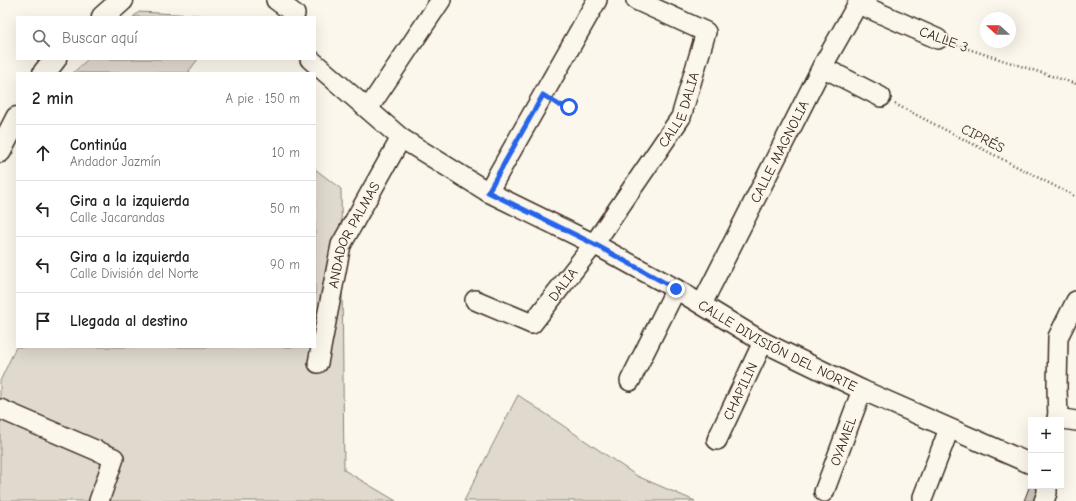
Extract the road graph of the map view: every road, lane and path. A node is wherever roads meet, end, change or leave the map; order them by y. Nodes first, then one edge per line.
1 (276, 0) edge
2 (441, 0) edge
3 (597, 0) edge
4 (636, 0) edge
5 (860, 2) edge
6 (298, 10) edge
7 (938, 39) joint
8 (54, 60) edge
9 (311, 60) edge
10 (822, 67) junction
11 (45, 72) edge
12 (1076, 84) edge
13 (543, 95) junction
14 (882, 97) joint
15 (368, 109) junction
16 (577, 114) dead end
17 (16, 120) edge
18 (401, 138) junction
19 (0, 149) edge
20 (488, 192) junction
21 (1076, 197) edge
22 (594, 244) junction
23 (676, 289) junction
24 (475, 300) dead end
25 (1076, 301) edge
26 (702, 304) junction
27 (763, 342) junction
28 (318, 363) dead end
29 (630, 381) dead end
30 (862, 390) junction
31 (0, 409) edge
32 (1058, 417) edge
33 (1064, 420) edge
34 (1076, 421) edge
35 (949, 429) junction
36 (717, 440) dead end
37 (1028, 463) edge
38 (1047, 489) edge
39 (824, 492) dead end
40 (923, 497) dead end
41 (100, 501) edge
42 (1044, 501) edge

1 - 6 street
2 - 15 street
3 - 13 street
4 - 22 street, CALLE DALIA
5 - 7 street, CALLE 3
5 - 10 street, CALLE MAGNOLIA
7 - 12 path, CALLE 3
8 - 11 street
9 - 15 street, CALLE DIVISIÓN DEL NORTE
10 - 14 street
10 - 26 street, CALLE MAGNOLIA
13 - 16 path
13 - 20 street
14 - 21 path, CIPRÉS
15 - 18 street, CALLE DIVISIÓN DEL NORTE
17 - 19 street
18 - 20 street, CALLE DIVISIÓN DEL NORTE
18 - 28 street, ANDADOR PALMAS
20 - 22 street, CALLE DIVISIÓN DEL NORTE
22 - 23 street, CALLE DIVISIÓN DEL NORTE
22 - 24 street, DALIA
23 - 26 street, CALLE DIVISIÓN DEL NORTE
23 - 29 street
25 - 32 street
26 - 27 street, CALLE DIVISIÓN DEL NORTE
27 - 30 street, CALLE DIVISIÓN DEL NORTE
27 - 36 street, CHAPILIN
30 - 35 street, CALLE DIVISIÓN DEL NORTE
30 - 39 street, OYAMEL
31 - 41 street
33 - 34 street
35 - 37 street, CALLE DIVISIÓN DEL NORTE
35 - 40 street
38 - 42 street

